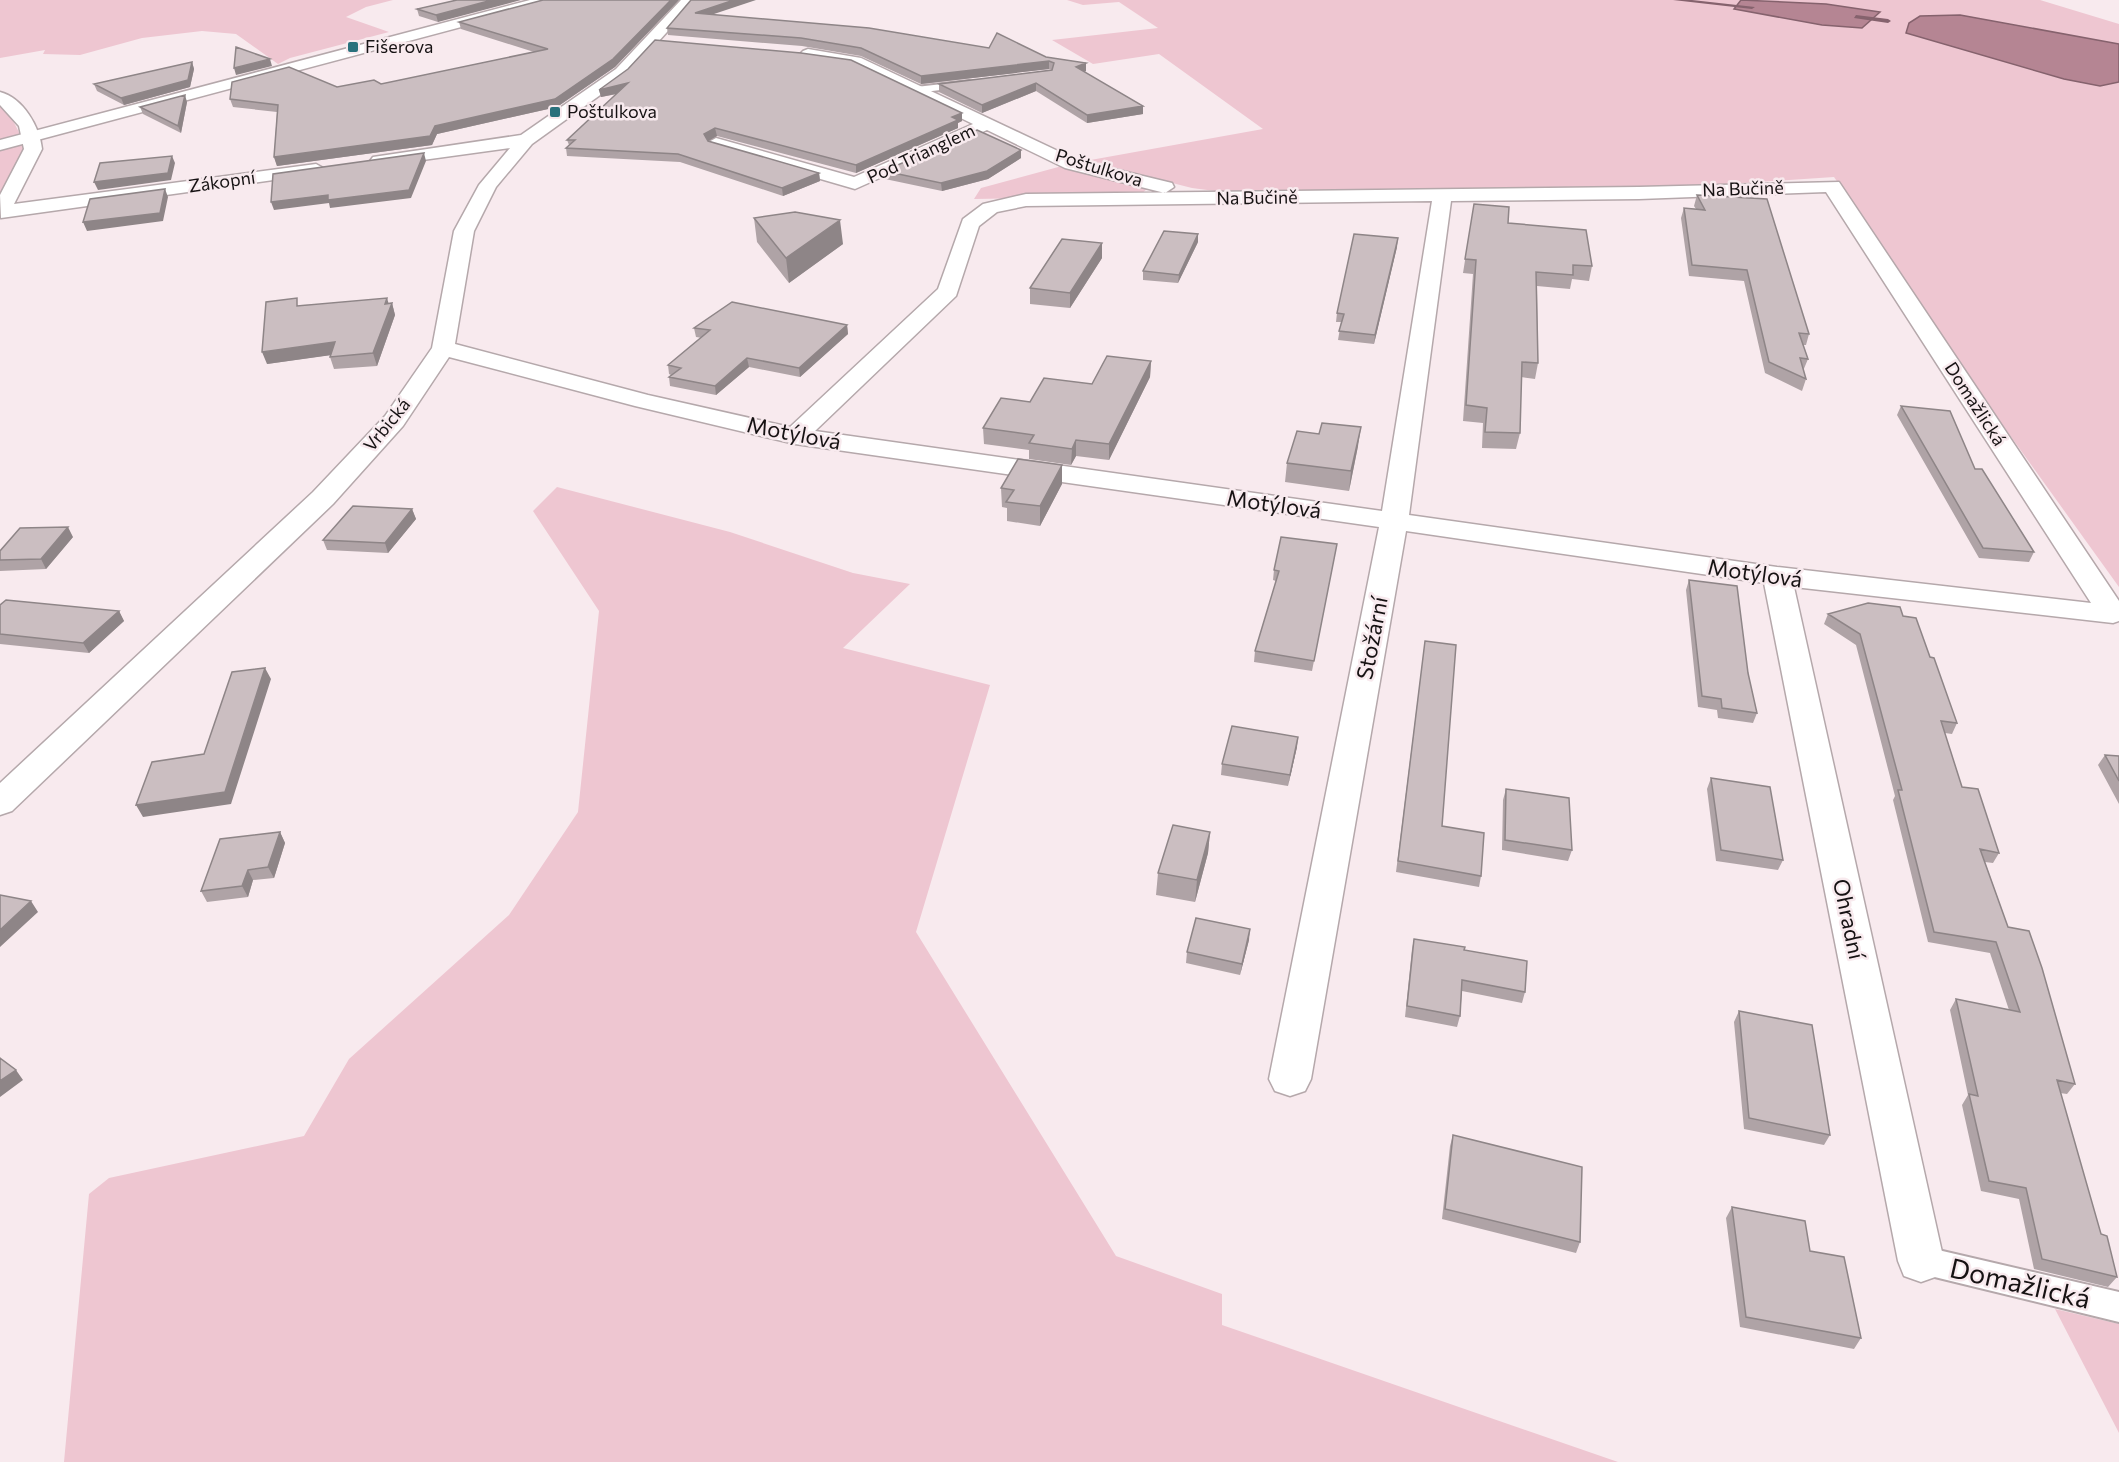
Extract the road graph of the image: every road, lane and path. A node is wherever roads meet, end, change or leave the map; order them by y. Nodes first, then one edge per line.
1 (546, 0) edge
2 (689, 0) edge
3 (651, 40) junction
4 (676, 43) edge
5 (791, 52) edge
6 (977, 83) edge
7 (916, 90) junction
8 (0, 97) edge
9 (986, 124) junction
10 (25, 138) junction
11 (526, 140) junction
12 (716, 143) edge
13 (0, 145) edge
14 (364, 163) edge
15 (329, 167) edge
16 (855, 183) junction
17 (1832, 186) joint
18 (829, 194) dead end
19 (1442, 196) junction
20 (1208, 198) junction
21 (443, 348) junction
22 (795, 436) junction
23 (1394, 521) junction
24 (1777, 576) junction
25 (2116, 617) edge
26 (0, 803) edge
27 (1290, 1079) dead end
28 (1921, 1261) joint
29 (2119, 1307) edge

1 - 10 street
2 - 3 street, Vrbická
3 - 4 street
3 - 11 street, Vrbická
5 - 7 street, Poštulkova
6 - 7 lane
7 - 9 street, Poštulkova
8 - 10 street
9 - 16 street, Pod Trianglem
9 - 20 street, Poštulkova
10 - 13 street
10 - 15 street, Zákopní
11 - 14 street
11 - 21 street, Vrbická
12 - 16 street, Pod Trianglem
16 - 18 street, Pod Trianglem
17 - 19 street, Na Bučině
17 - 25 street, Domažlická
19 - 20 street, Na Bučině
19 - 23 street, Stožární
20 - 22 street, Na Bučině
21 - 22 street, Motýlová
21 - 26 street, Vrbická
22 - 23 street, Motýlová
23 - 24 street, Motýlová
23 - 27 street, Stožární
24 - 25 street, Motýlová
24 - 28 street, Ohradní
28 - 29 lane, Domažlická

